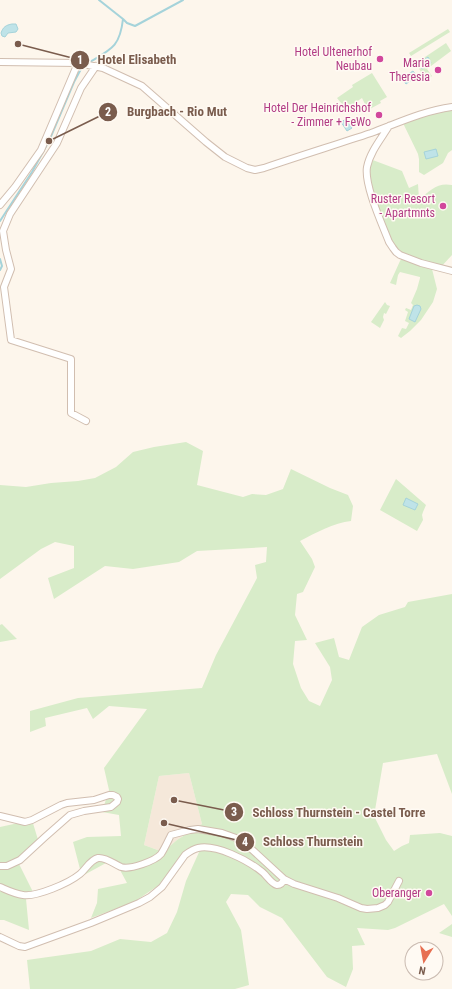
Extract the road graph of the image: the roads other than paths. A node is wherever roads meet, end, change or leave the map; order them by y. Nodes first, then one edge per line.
1 (0, 62) edge
2 (78, 63) junction
3 (96, 66) junction
4 (452, 107) edge
5 (389, 126) junction
6 (0, 205) edge
7 (452, 271) edge
8 (86, 421) dead end
9 (0, 816) edge
10 (0, 866) edge
11 (284, 879) junction
12 (399, 882) dead end
13 (0, 887) edge
14 (0, 937) edge

1 - 2 street
2 - 3 street
2 - 6 street
3 - 5 street
3 - 8 street
4 - 5 street
5 - 7 street
9 - 10 street
11 - 12 street
11 - 13 street
11 - 14 street

